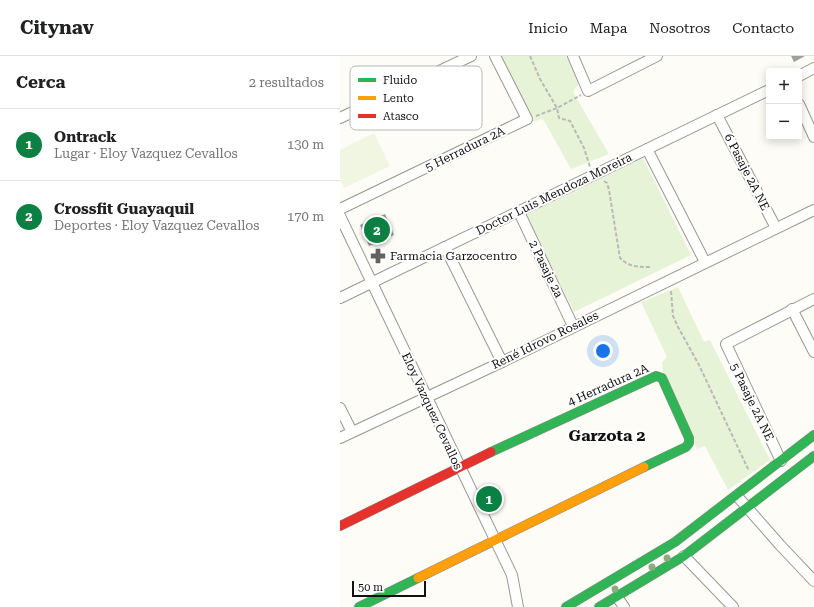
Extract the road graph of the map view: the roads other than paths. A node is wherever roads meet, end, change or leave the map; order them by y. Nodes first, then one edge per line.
1 (471, 56) edge
2 (495, 56) edge
3 (573, 56) edge
4 (657, 56) edge
5 (450, 66) edge
6 (814, 68) edge
7 (802, 74) edge
8 (766, 92) edge
9 (802, 111) edge
10 (350, 113) edge
11 (717, 116) junction
12 (340, 118) edge
13 (814, 137) edge
14 (647, 149) junction
15 (340, 209) edge
16 (814, 210) edge
17 (519, 212) junction
18 (340, 216) edge
19 (776, 228) junction
20 (446, 247) junction
21 (704, 262) junction
22 (372, 283) junction
23 (340, 298) edge
24 (814, 299) edge
25 (792, 309) junction
26 (573, 326) junction
27 (814, 352) edge
28 (502, 362) junction
29 (426, 397) junction
30 (340, 408) edge
31 (352, 432) junction
32 (814, 435) edge
33 (340, 438) edge
34 (781, 461) junction
35 (812, 462) edge
36 (459, 467) junction
37 (737, 496) junction
38 (747, 509) junction
39 (340, 526) edge
40 (495, 541) junction
41 (684, 556) junction
42 (814, 580) edge
43 (617, 597) junction
44 (359, 607) edge
45 (518, 607) edge
46 (566, 607) edge
47 (599, 607) edge
48 (624, 607) edge
49 (733, 607) edge

1 - 5 street
2 - 15 street, 5 Herradura 2A
3 - 4 street
6 - 7 street
8 - 11 street, Doctor Luis Mendoza Moreira
9 - 13 street
10 - 12 street
11 - 14 street, Doctor Luis Mendoza Moreira
11 - 19 street, 6 Pasaje 2A NE
14 - 17 street, Doctor Luis Mendoza Moreira
14 - 21 street
16 - 19 street, René Idrovo Rosales
17 - 20 street, Doctor Luis Mendoza Moreira
17 - 26 street, 2 Pasaje 2a
18 - 22 street, Eloy Vazquez Cevallos
19 - 21 street, René Idrovo Rosales
20 - 22 street, Doctor Luis Mendoza Moreira
20 - 28 street
21 - 26 street, René Idrovo Rosales
22 - 23 street, Doctor Luis Mendoza Moreira
22 - 29 street, Eloy Vazquez Cevallos
24 - 25 street
25 - 27 street
25 - 34 street, 5 Pasaje 2A NE
26 - 28 street, René Idrovo Rosales
28 - 29 street, René Idrovo Rosales
29 - 31 street, René Idrovo Rosales
29 - 36 street, Eloy Vazquez Cevallos
30 - 31 street
31 - 33 street, René Idrovo Rosales
32 - 34 street
34 - 37 street
35 - 38 street
36 - 39 street, 4 Herradura 2A
36 - 40 street, Eloy Vazquez Cevallos
36 - 40 street, 4 Herradura 2A
37 - 38 street
37 - 46 street
38 - 41 street
38 - 42 street
40 - 44 street, 4 Herradura 2A
40 - 45 street, Eloy Vazquez Cevallos
41 - 43 street
41 - 49 street
43 - 47 street
43 - 48 street

